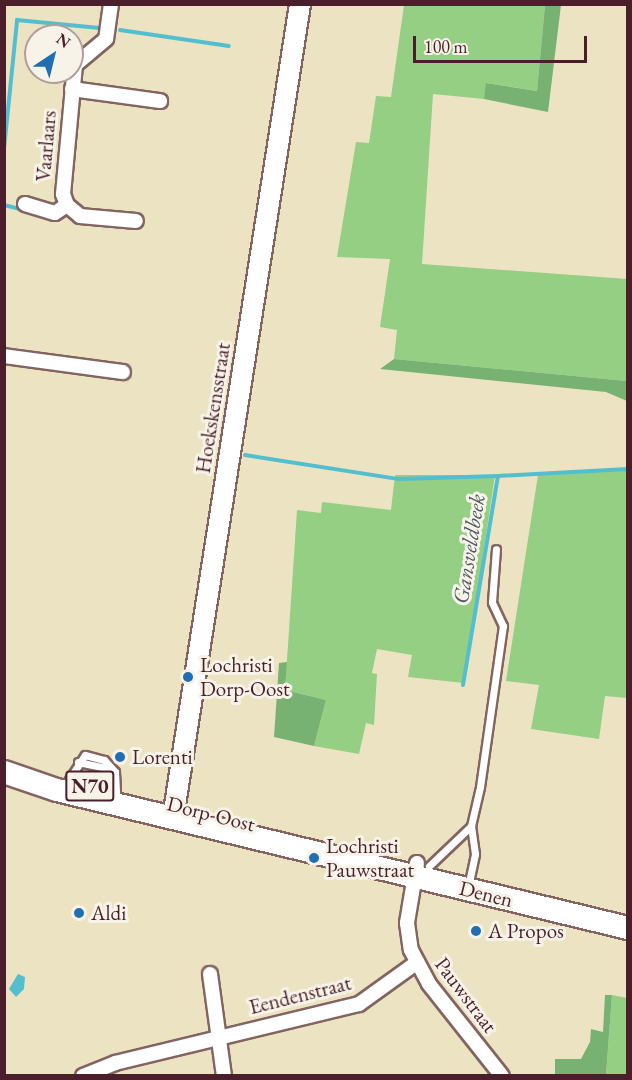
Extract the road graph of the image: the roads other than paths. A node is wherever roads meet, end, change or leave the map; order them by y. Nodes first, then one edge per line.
1 (111, 4) edge
2 (300, 4) edge
3 (72, 89) junction
4 (160, 101) dead end
5 (25, 204) dead end
6 (67, 205) junction
7 (136, 221) dead end
8 (4, 356) edge
9 (123, 372) dead end
10 (496, 549) dead end
11 (4, 763) edge
12 (4, 772) edge
13 (66, 778) junction
14 (174, 812) junction
15 (471, 826) junction
16 (420, 869) junction
17 (469, 883) junction
18 (627, 914) edge
19 (627, 928) edge
20 (416, 963) junction
21 (210, 974) dead end
22 (219, 1036) junction
23 (83, 1076) edge
24 (224, 1076) edge
25 (502, 1076) edge

1 - 3 street, Vaarlaars
2 - 14 street, Hoekskensstraat
3 - 4 street, Vaarlaars
3 - 6 street, Vaarlaars
5 - 6 street, Vaarlaars
6 - 7 street, Vaarlaars
8 - 9 street
10 - 15 lane
11 - 13 main road, Dorp-Oost / N70
12 - 13 main road, Dorp-Oost / N70
13 - 14 main road, Dorp-Oost / N70
13 - 14 main road, Dorp-Oost / N70
14 - 16 main road, Dorp-Oost / N70
15 - 16 lane
15 - 17 lane
16 - 17 main road, Denen / N70
16 - 20 street, Pauwstraat
17 - 18 main road, Denen / N70
17 - 19 main road, Denen / N70
20 - 22 street, Eendenstraat
20 - 25 street, Pauwstraat
21 - 22 street
22 - 23 street, Eendenstraat
22 - 24 street

